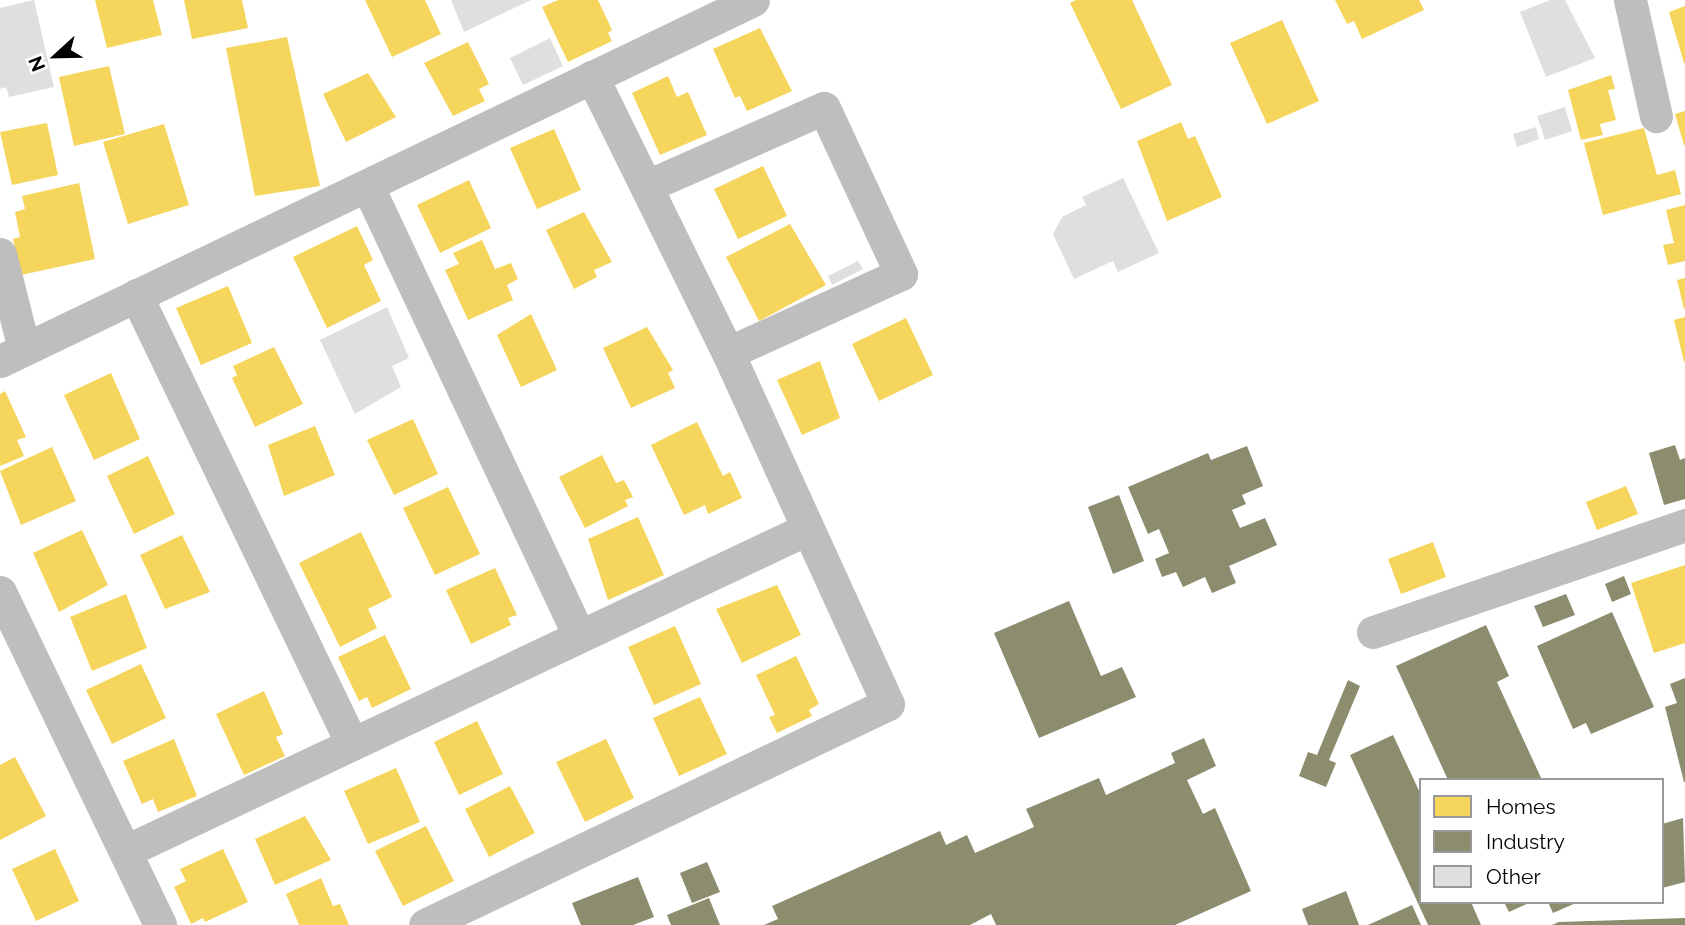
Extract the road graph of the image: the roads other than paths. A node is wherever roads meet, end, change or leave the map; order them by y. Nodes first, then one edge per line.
1 (753, 0) edge
2 (1630, 0) edge
3 (592, 77) junction
4 (1656, 116) dead end
5 (647, 186) junction
6 (368, 187) junction
7 (0, 254) edge
8 (136, 295) junction
9 (728, 353) junction
10 (12, 355) edge
11 (1685, 526) edge
12 (807, 529) junction
13 (0, 592) edge
14 (1373, 632) dead end
15 (578, 634) junction
16 (352, 744) junction
17 (126, 851) junction
18 (160, 925) edge
19 (425, 925) edge

1 - 3 street
2 - 4 street
3 - 5 street
3 - 6 street
5 - 9 street
5 - 9 street
6 - 8 street
6 - 15 street
7 - 10 street
8 - 10 street
8 - 16 street
9 - 12 street
11 - 14 street
12 - 15 street
12 - 19 street
13 - 17 street
15 - 16 street
16 - 17 street
17 - 18 street

